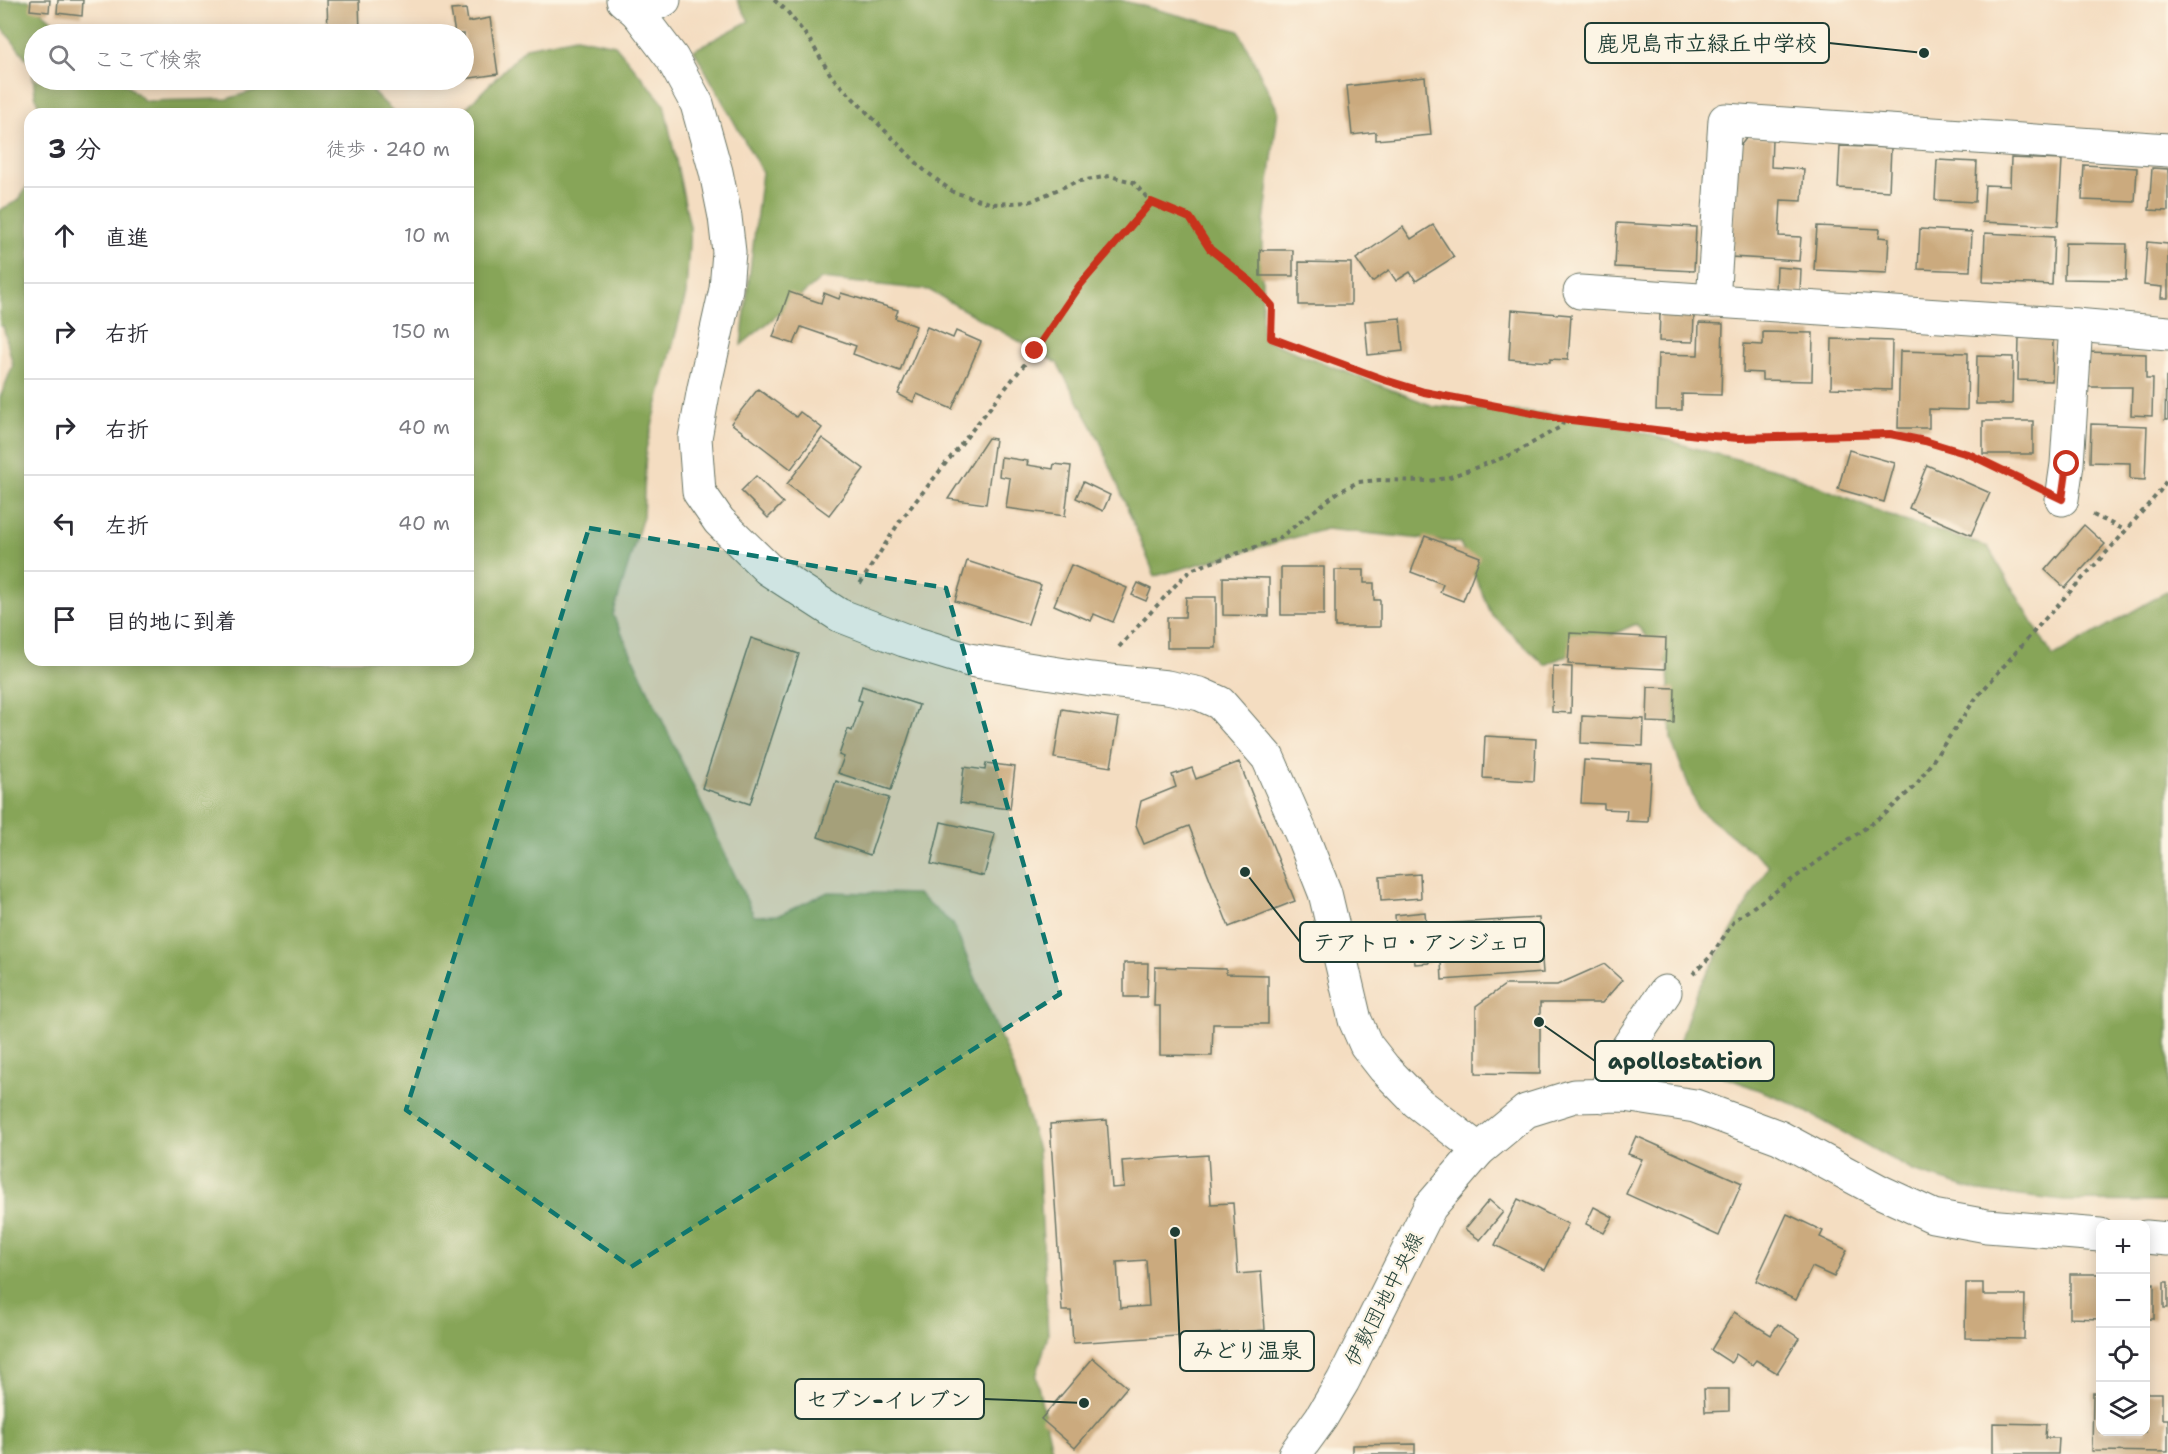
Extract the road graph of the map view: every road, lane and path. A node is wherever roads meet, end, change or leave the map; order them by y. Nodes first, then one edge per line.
1 (774, 0) edge
2 (641, 4) edge
3 (2168, 150) edge
4 (1151, 202) junction
5 (1580, 292) dead end
6 (1713, 301) junction
7 (2076, 325) junction
8 (2168, 333) edge
9 (1563, 419) junction
10 (2168, 478) edge
11 (2062, 499) junction
12 (2125, 530) junction
13 (839, 615) junction
14 (1090, 679) junction
15 (1665, 992) joint
16 (1604, 1096) junction
17 (1479, 1150) junction
18 (2096, 1234) edge
19 (2150, 1237) edge
20 (2168, 1239) edge
21 (1294, 1454) edge

1 - 4 path
2 - 13 street
3 - 6 street
4 - 9 path
4 - 13 path
5 - 6 street
6 - 7 street
7 - 8 street
7 - 11 street
9 - 11 path
9 - 14 path
10 - 12 path
11 - 12 path
12 - 15 path
13 - 14 street
14 - 17 street
15 - 16 street
16 - 17 street, 伊敷団地中央線
16 - 18 street, 伊敷団地中央線
17 - 21 street, 伊敷団地中央線
19 - 20 street

